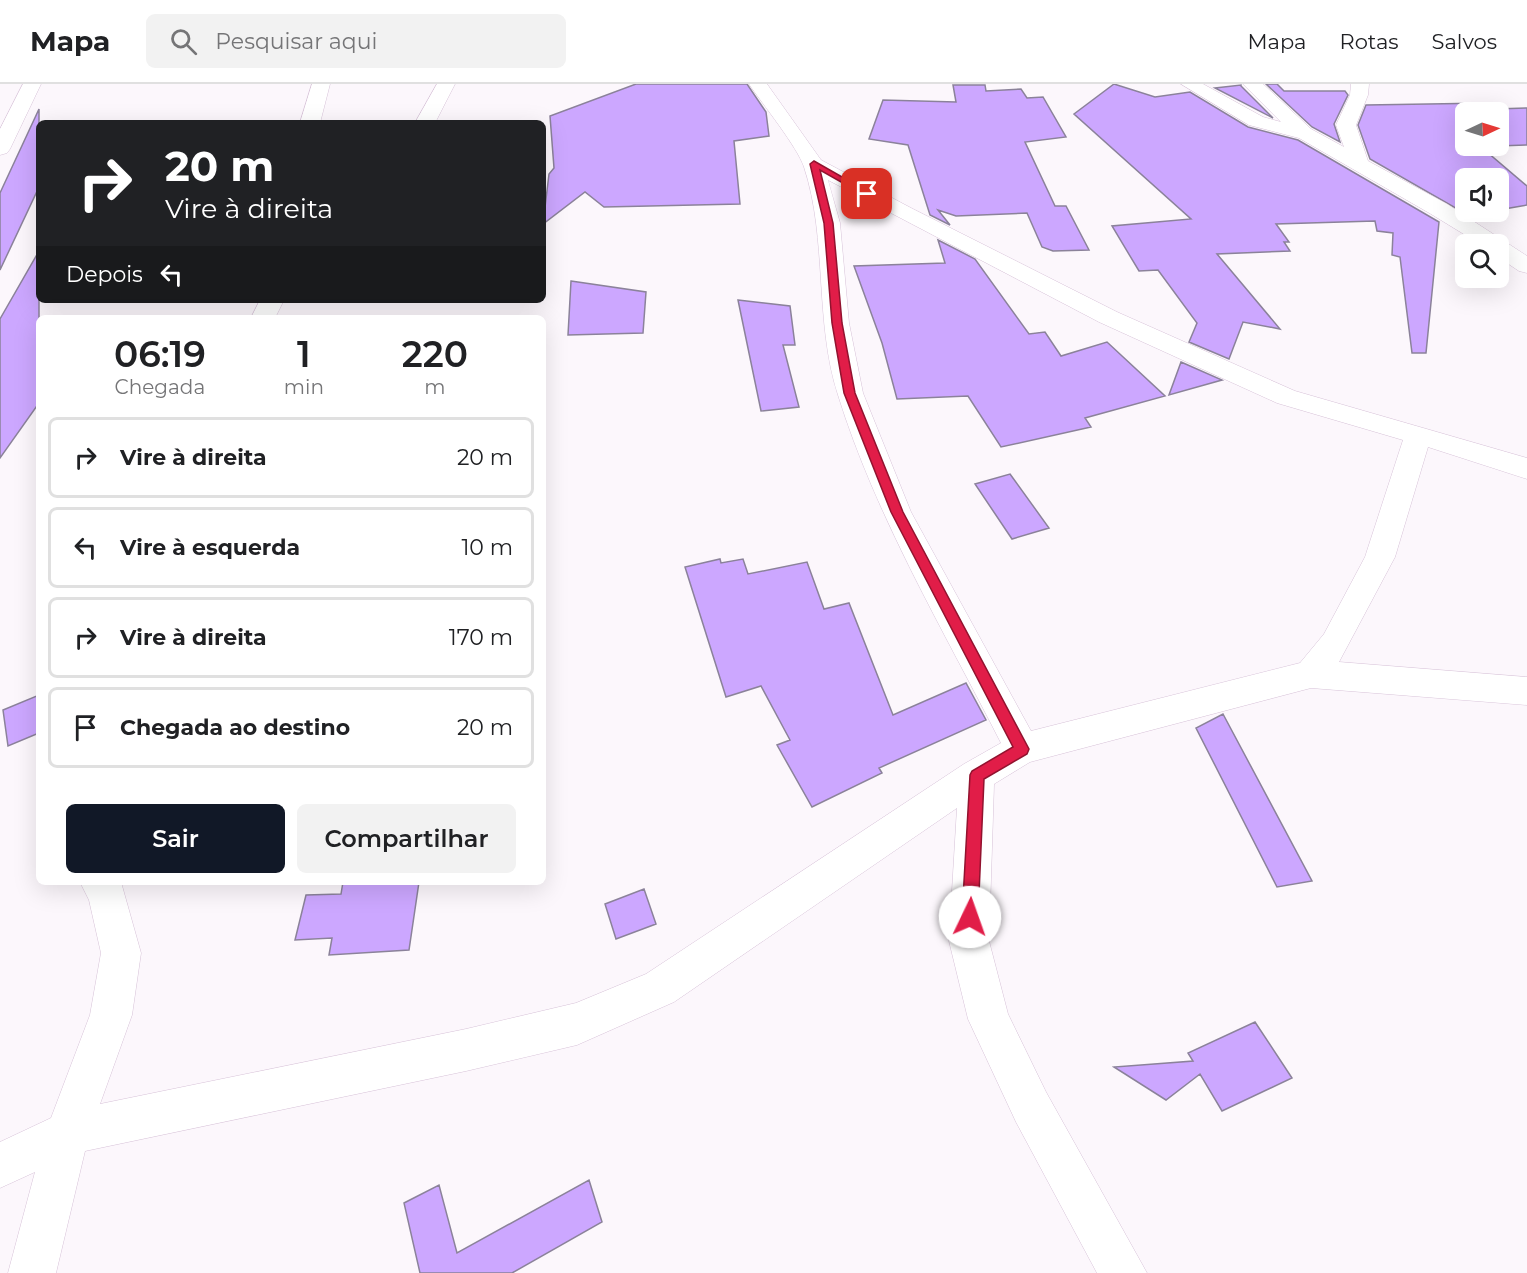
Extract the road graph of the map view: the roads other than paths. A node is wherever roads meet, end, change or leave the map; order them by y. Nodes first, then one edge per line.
1 (32, 84) edge
2 (321, 84) edge
3 (446, 84) edge
4 (758, 84) edge
5 (1190, 84) edge
6 (1252, 84) edge
7 (1360, 84) edge
8 (311, 120) edge
9 (427, 120) edge
10 (1306, 134) junction
11 (0, 149) edge
12 (1359, 163) junction
13 (814, 164) junction
14 (1477, 234) edge
15 (1509, 254) edge
16 (1527, 266) edge
17 (1418, 434) junction
18 (1527, 469) edge
19 (1311, 674) junction
20 (1527, 691) edge
21 (1022, 749) junction
22 (977, 775) junction
23 (101, 885) edge
24 (67, 1133) junction
25 (0, 1165) edge
26 (32, 1273) edge
27 (1123, 1273) edge

1 - 11 street
2 - 8 street
3 - 9 street
4 - 13 street
5 - 10 street
6 - 10 street
7 - 12 street
10 - 12 street
12 - 14 street
13 - 17 street
13 - 21 street
15 - 16 street
17 - 18 street
17 - 19 street
19 - 20 street
19 - 21 street
21 - 22 street
22 - 24 street
22 - 27 street
23 - 24 street
24 - 25 street
24 - 26 street

